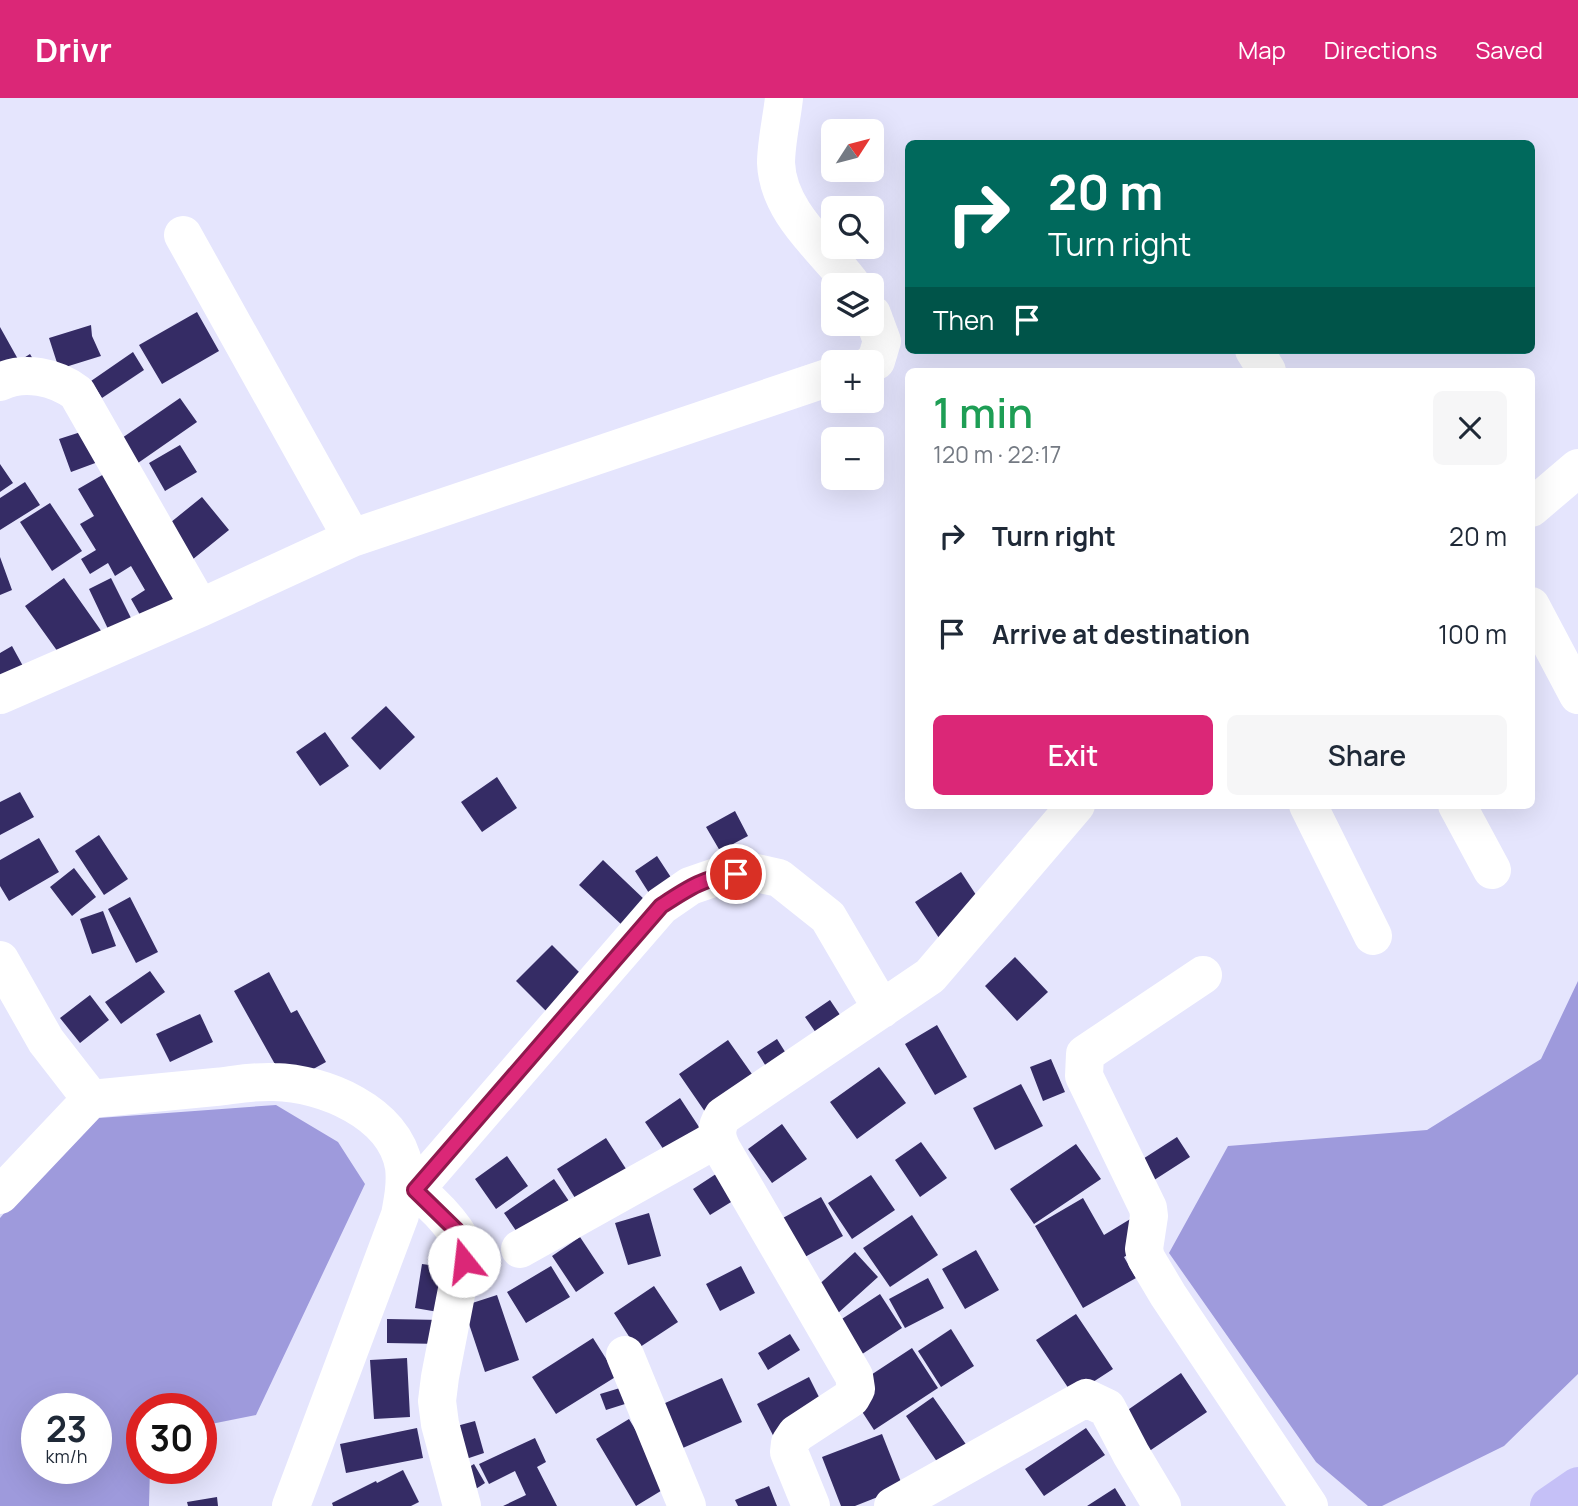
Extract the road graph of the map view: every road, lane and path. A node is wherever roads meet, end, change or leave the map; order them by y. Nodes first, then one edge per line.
1 (784, 98) edge
2 (183, 235) dead end
3 (842, 273) edge
4 (821, 380) edge
5 (0, 382) edge
6 (1578, 468) edge
7 (1535, 505) edge
8 (352, 538) junction
9 (200, 608) junction
10 (1535, 614) edge
11 (0, 695) edge
12 (1578, 695) edge
13 (1073, 809) edge
14 (1310, 809) edge
15 (1459, 809) edge
16 (1492, 870) dead end
17 (1373, 936) dead end
18 (0, 960) edge
19 (1203, 975) dead end
20 (882, 1009) junction
21 (91, 1099) junction
22 (717, 1139) junction
23 (410, 1188) junction
24 (0, 1195) edge
25 (520, 1249) dead end
26 (625, 1355) dead end
27 (1578, 1486) edge
28 (291, 1506) edge
29 (462, 1506) edge
30 (687, 1506) edge
31 (811, 1506) edge
32 (893, 1506) edge
33 (1162, 1506) edge
34 (1309, 1506) edge
35 (1549, 1506) edge

1 - 3 street
2 - 8 street
4 - 8 street
5 - 9 street
6 - 7 street
8 - 9 street
9 - 11 street
10 - 12 street
13 - 20 street
14 - 17 street
15 - 16 street
18 - 21 street
19 - 34 street
20 - 22 street
20 - 23 street
21 - 23 street
21 - 24 street
22 - 25 street
22 - 31 street
23 - 28 street
23 - 29 street
26 - 30 street
27 - 35 main road
32 - 33 street

